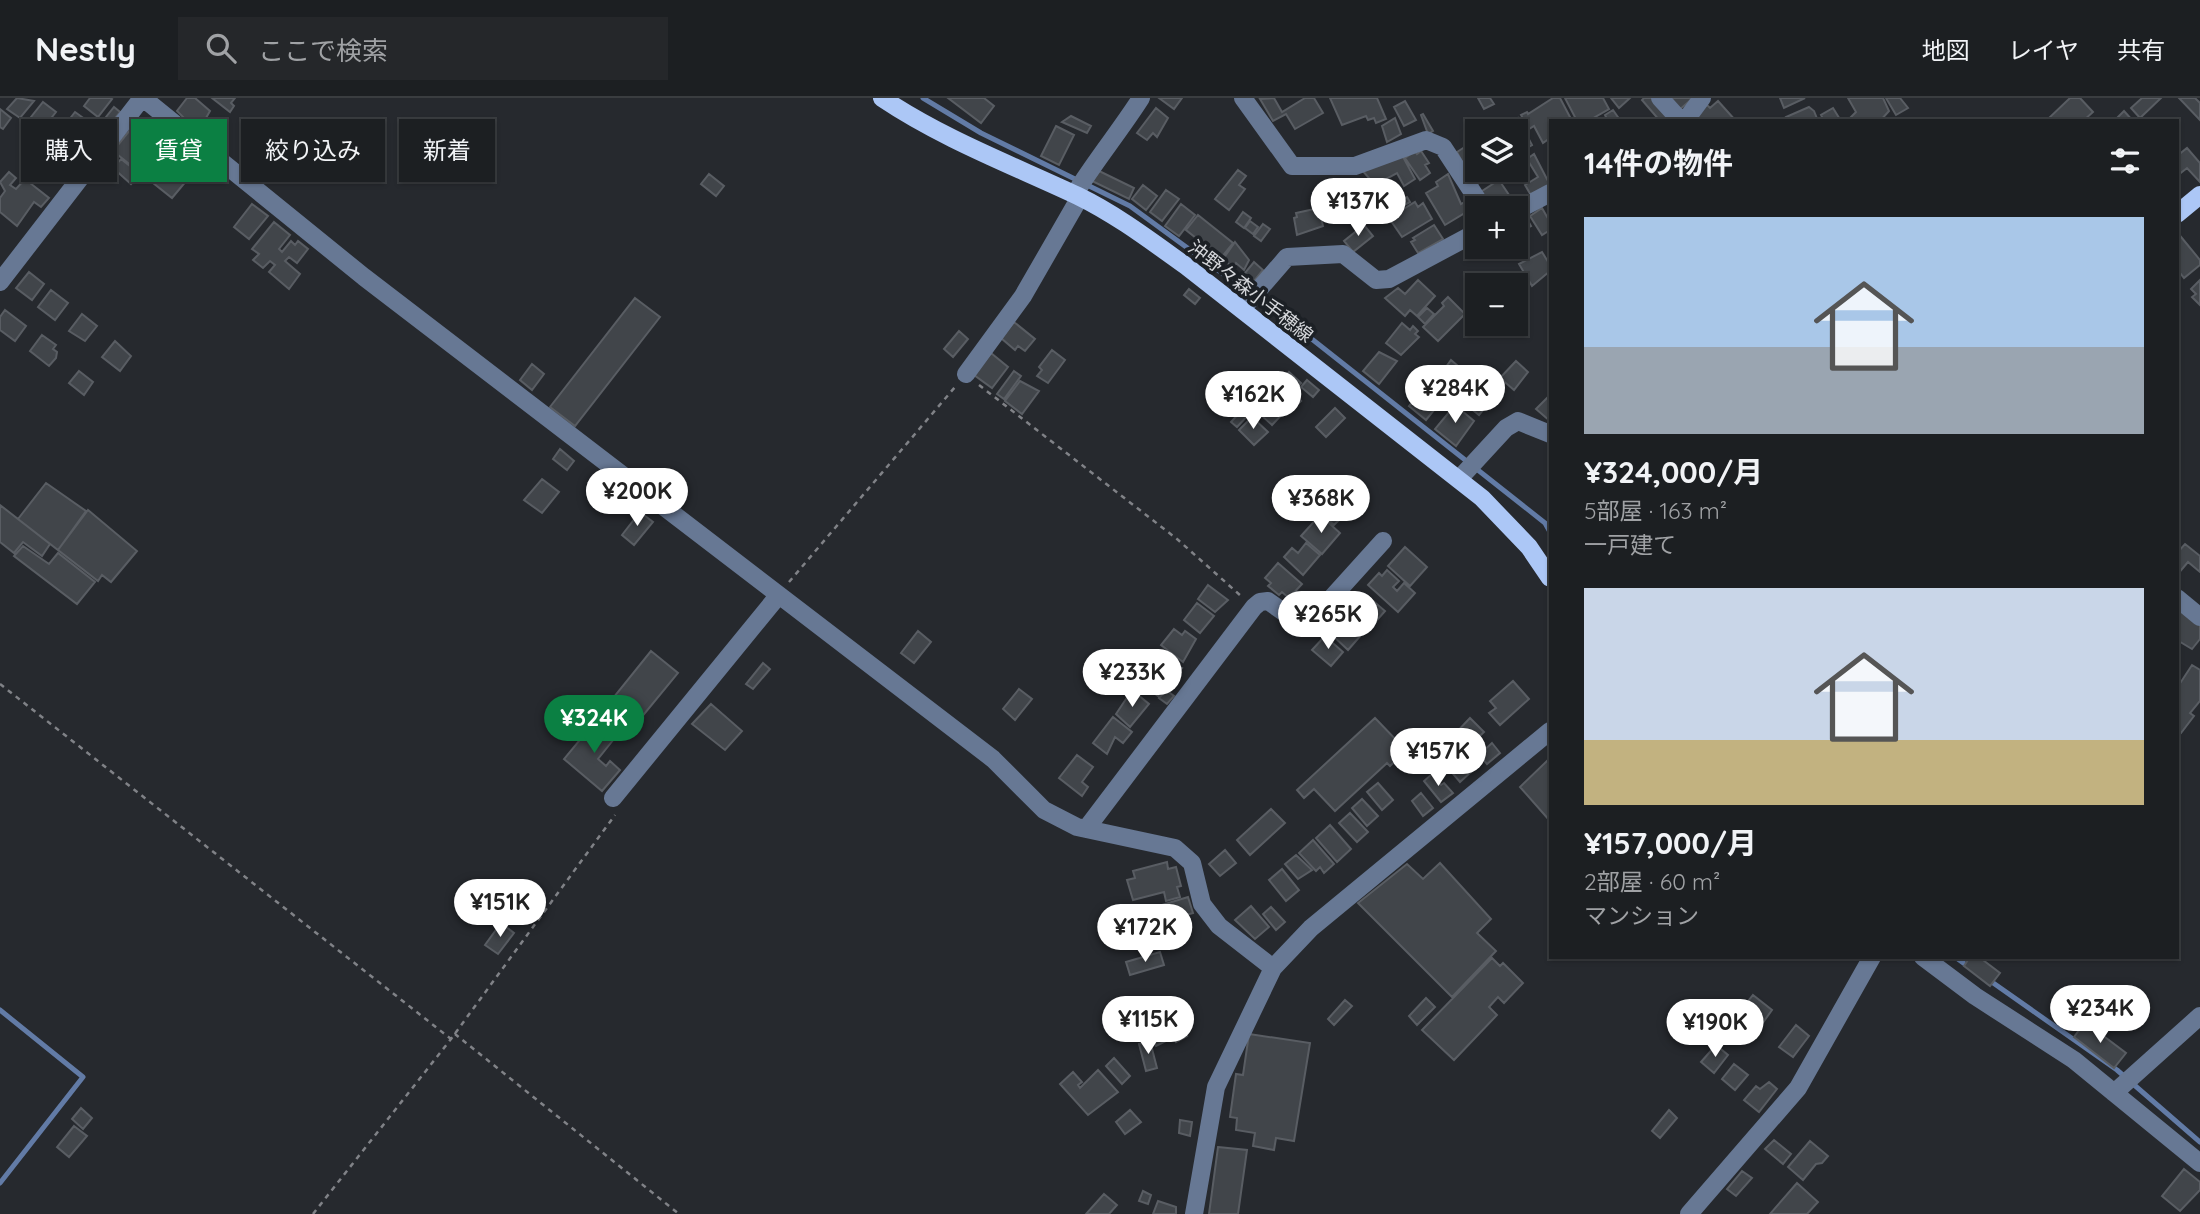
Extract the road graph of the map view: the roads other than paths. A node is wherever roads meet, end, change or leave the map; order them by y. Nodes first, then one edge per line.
1 (143, 98) edge
2 (882, 98) edge
3 (1142, 98) edge
4 (1243, 98) edge
5 (1660, 98) edge
6 (1702, 98) edge
7 (1681, 119) edge
8 (1685, 119) edge
9 (1549, 194) edge
10 (2200, 195) edge
11 (1077, 196) junction
12 (1475, 196) edge
13 (1528, 205) edge
14 (2179, 212) edge
15 (1465, 238) edge
16 (0, 282) edge
17 (1242, 309) junction
18 (966, 374) road end
19 (1549, 434) edge
20 (1458, 479) junction
21 (1383, 541) dead end
22 (1549, 577) edge
23 (778, 596) junction
24 (2179, 600) edge
25 (2200, 617) edge
26 (1549, 733) edge
27 (613, 798) road end
28 (1086, 829) junction
29 (1871, 959) edge
30 (1926, 959) edge
31 (1273, 968) junction
32 (2200, 1016) edge
33 (2114, 1093) junction
34 (2200, 1163) edge
35 (1194, 1214) edge
36 (1689, 1214) edge

1 - 16 street
1 - 23 street
2 - 11 main road, 沖野々森小手穂線
3 - 11 street
4 - 12 street
5 - 7 street
6 - 8 street
9 - 13 street
10 - 14 main road
11 - 17 main road, 沖野々森小手穂線
11 - 18 street
15 - 17 street
17 - 20 main road, 沖野々森小手穂線
19 - 20 street
20 - 22 main road, 沖野々森小手穂線
21 - 28 street
23 - 27 street
23 - 28 street
24 - 25 street
26 - 31 street
28 - 31 street
29 - 36 street
30 - 33 street
31 - 35 street
32 - 33 street
33 - 34 street

